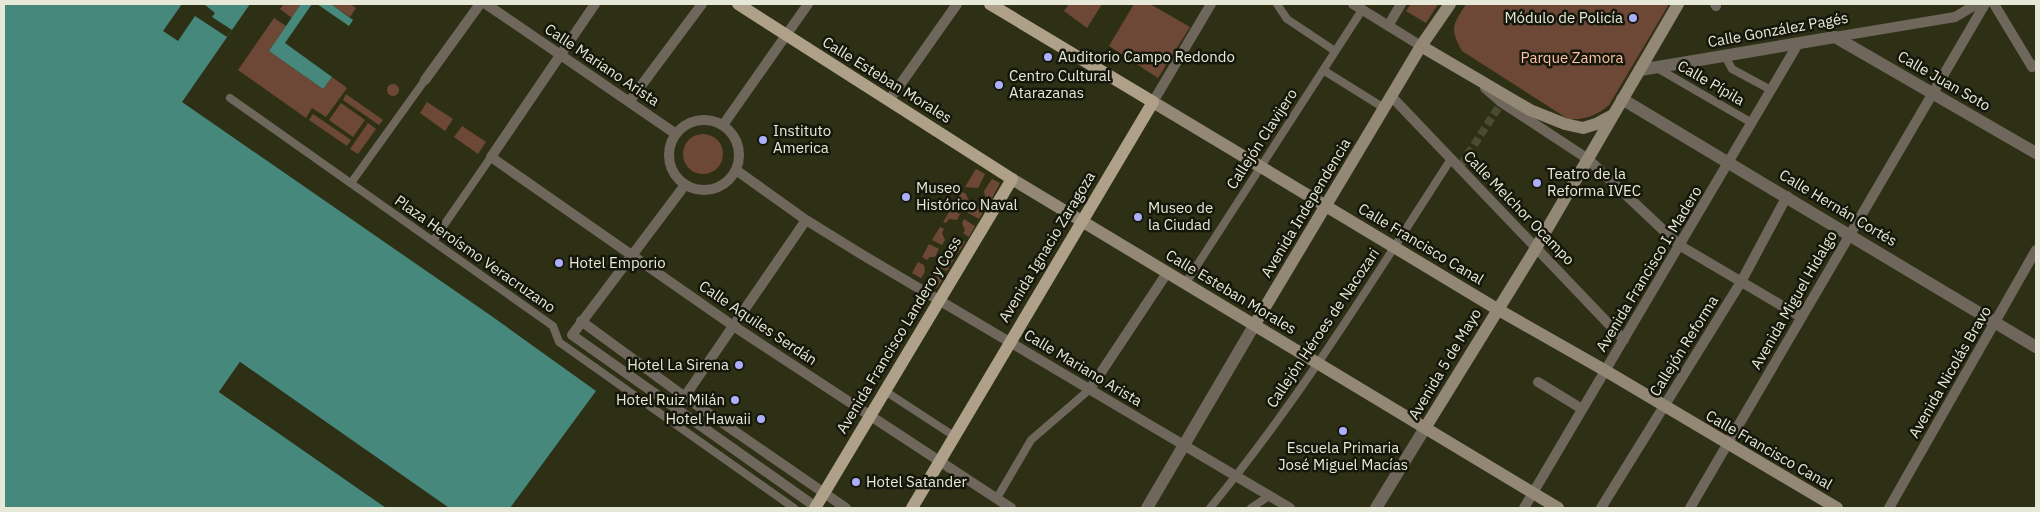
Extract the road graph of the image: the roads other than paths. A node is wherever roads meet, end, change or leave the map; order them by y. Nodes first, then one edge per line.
1 (480, 4) edge
2 (486, 4) edge
3 (595, 4) edge
4 (702, 4) edge
5 (738, 4) edge
6 (808, 4) edge
7 (957, 4) edge
8 (990, 4) edge
9 (1211, 4) edge
10 (1276, 4) edge
11 (1352, 4) edge
12 (1401, 4) edge
13 (1450, 4) edge
14 (1678, 4) edge
15 (1977, 4) edge
16 (1985, 4) edge
17 (1994, 4) edge
18 (1362, 10) junction
19 (1388, 26) junction
20 (785, 35) junction
21 (1835, 37) junction
22 (1798, 44) junction
23 (1421, 46) junction
24 (1335, 51) junction
25 (561, 55) junction
26 (1725, 56) junction
27 (2034, 66) edge
28 (1655, 67) junction
29 (1323, 70) junction
30 (1640, 70) junction
31 (1470, 74) junction
32 (425, 80) joint
33 (1771, 90) junction
34 (1933, 93) junction
35 (1391, 96) junction
36 (230, 98) dead end
37 (890, 99) junction
38 (1622, 99) junction
39 (629, 102) junction
40 (1153, 102) junction
41 (1384, 108) junction
42 (1612, 115) junction
43 (1752, 123) junction
44 (723, 125) junction
45 (676, 134) junction
46 (2036, 153) edge
47 (491, 157) junction
48 (1451, 159) junction
49 (1588, 159) junction
50 (1729, 162) junction
51 (1261, 166) junction
52 (736, 170) junction
53 (1012, 179) junction
54 (351, 183) junction
55 (685, 185) junction
56 (1787, 196) junction
57 (1326, 206) junction
58 (806, 220) junction
59 (1082, 221) junction
60 (1850, 234) junction
61 (433, 241) junction
62 (1679, 245) junction
63 (1394, 247) junction
64 (1536, 248) junction
65 (2036, 250) edge
66 (631, 255) junction
67 (1167, 273) junction
68 (1741, 282) junction
69 (1185, 284) junction
70 (940, 300) junction
71 (1497, 309) junction
72 (1801, 317) junction
73 (581, 322) junction
74 (1996, 322) junction
75 (1255, 324) junction
76 (732, 325) junction
77 (1624, 340) junction
78 (1010, 342) junction
79 (2036, 347) edge
80 (1319, 362) junction
81 (1606, 371) junction
82 (1538, 382) dead end
83 (1090, 389) junction
84 (885, 391) junction
85 (685, 397) junction
86 (1664, 406) junction
87 (676, 409) junction
88 (1582, 409) junction
89 (870, 416) junction
90 (1425, 428) junction
91 (954, 436) junction
92 (1728, 444) junction
93 (1184, 446) junction
94 (939, 459) junction
95 (788, 470) junction
96 (1236, 477) junction
97 (780, 482) junction
98 (824, 493) junction
99 (1533, 494) junction
100 (1268, 496) junction
101 (1004, 505) edge
102 (916, 507) edge
103 (794, 508) edge
104 (815, 508) edge
105 (846, 508) edge
106 (1147, 508) edge
107 (1210, 508) edge
108 (1251, 508) edge
109 (1290, 508) edge
110 (1376, 508) edge
111 (1524, 508) edge
112 (1558, 508) edge
113 (1601, 508) edge
114 (1690, 508) edge
115 (1837, 508) edge
116 (1889, 508) edge

1 - 32 street
2 - 25 street, Calle Mariano Arista
3 - 25 street
4 - 39 street
5 - 20 main road, Calle Esteban Morales
6 - 20 street
7 - 37 street
8 - 40 main road, Calle Francisco Canal
9 - 40 street, Avenida Ignacio Zaragoza
10 - 24 street
11 - 18 street
12 - 19 street
13 - 23 main road, Avenida Independencia
14 - 30 main road, Avenida 5 de Mayo
15 - 21 street, Calle González Pagés
16 - 34 street, Avenida Miguel Hidalgo
17 - 27 street
18 - 19 street
18 - 24 street, Callejón Clavijero
19 - 23 street
20 - 37 main road, Calle Esteban Morales
20 - 44 street
21 - 22 street, Calle González Pagés
21 - 34 street, Calle Juan Soto
22 - 26 street, Calle González Pagés
22 - 33 street, Avenida Francisco I. Madero
23 - 31 main road
23 - 35 main road, Avenida Independencia
24 - 29 street, Callejón Clavijero
25 - 39 street, Calle Mariano Arista
25 - 47 street
26 - 28 street, Calle González Pagés
26 - 33 street
28 - 30 street, Calle González Pagés
28 - 43 street, Calle Pípila
29 - 41 street
29 - 51 street, Callejón Clavijero
30 - 38 main road, Avenida 5 de Mayo
31 - 42 main road
31 - 49 street
32 - 54 street
33 - 43 street, Avenida Francisco I. Madero
34 - 46 street, Calle Juan Soto
34 - 60 street, Avenida Miguel Hidalgo
35 - 41 main road, Avenida Independencia
35 - 48 street, Calle Melchor Ocampo
36 - 54 street, Plaza Heroísmo Veracruzano
37 - 53 main road, Calle Esteban Morales
38 - 42 main road, Avenida 5 de Mayo
38 - 50 street, Calle Hernán Cortés
39 - 45 street, Calle Mariano Arista
40 - 51 main road, Calle Francisco Canal
40 - 59 main road, Avenida Ignacio Zaragoza
41 - 57 main road, Avenida Independencia
42 - 49 main road, Avenida 5 de Mayo
43 - 50 street, Avenida Francisco I. Madero
44 - 45 street
44 - 52 street
45 - 55 street
47 - 61 street
47 - 66 street, Calle Aquiles Serdán
48 - 63 street, Callejón Héroes de Nacozari
48 - 64 street, Calle Melchor Ocampo
49 - 62 street
49 - 64 main road, Avenida 5 de Mayo
50 - 56 street, Calle Hernán Cortés
50 - 62 street, Avenida Francisco I. Madero
51 - 57 main road, Calle Francisco Canal
51 - 69 street, Callejón Clavijero
52 - 55 street
52 - 58 street, Calle Mariano Arista
53 - 59 main road, Calle Esteban Morales
53 - 70 main road, Avenida Francisco Landero y Coss
54 - 61 street, Plaza Heroísmo Veracruzano
55 - 66 street
56 - 60 street, Calle Hernán Cortés
56 - 68 street, Callejón Reforma
57 - 63 main road, Calle Francisco Canal
57 - 75 main road, Avenida Independencia
58 - 70 street, Calle Mariano Arista
58 - 76 street
59 - 67 main road, Calle Esteban Morales
59 - 78 main road, Avenida Ignacio Zaragoza
60 - 72 street, Avenida Miguel Hidalgo
60 - 74 street, Calle Hernán Cortés
61 - 103 street, Plaza Heroísmo Veracruzano
62 - 68 street
62 - 77 street, Avenida Francisco I. Madero
63 - 71 main road, Calle Francisco Canal
63 - 80 street, Callejón Héroes de Nacozari
64 - 71 main road, Avenida 5 de Mayo
64 - 77 street, Calle Melchor Ocampo
65 - 74 street, Avenida Nicolás Bravo
66 - 73 street
66 - 76 street, Calle Aquiles Serdán
67 - 69 main road, Calle Esteban Morales
67 - 83 street
68 - 72 street
68 - 86 street, Callejón Reforma
69 - 75 main road, Calle Esteban Morales
70 - 78 street, Calle Mariano Arista
70 - 84 main road, Avenida Francisco Landero y Coss
71 - 81 main road, Calle Francisco Canal
71 - 90 main road, Avenida 5 de Mayo
72 - 92 street, Avenida Miguel Hidalgo
73 - 85 street
73 - 87 street
74 - 79 street, Calle Hernán Cortés
74 - 116 street, Avenida Nicolás Bravo
75 - 80 main road, Calle Esteban Morales
75 - 93 street, Avenida Independencia
76 - 85 street
76 - 89 street, Calle Aquiles Serdán
77 - 81 street, Avenida Francisco I. Madero
78 - 83 street, Calle Mariano Arista
78 - 91 main road, Avenida Ignacio Zaragoza
80 - 90 main road, Calle Esteban Morales
80 - 96 street, Callejón Héroes de Nacozari
81 - 86 main road, Calle Francisco Canal
81 - 88 street, Avenida Francisco I. Madero
82 - 88 street
83 - 93 street, Calle Mariano Arista
83 - 101 street
84 - 89 main road, Avenida Francisco Landero y Coss
84 - 91 street
85 - 87 street
85 - 95 street
86 - 92 main road, Calle Francisco Canal
86 - 113 street, Callejón Reforma
87 - 97 street
88 - 99 street, Avenida Francisco I. Madero
89 - 94 street, Calle Aquiles Serdán
89 - 98 main road, Avenida Francisco Landero y Coss
90 - 99 main road, Calle Esteban Morales
90 - 110 street, Avenida 5 de Mayo
91 - 94 main road, Avenida Ignacio Zaragoza
92 - 114 street, Avenida Miguel Hidalgo
92 - 115 main road, Calle Francisco Canal
93 - 96 street, Calle Mariano Arista
93 - 106 street, Avenida Independencia
94 - 101 street, Calle Aquiles Serdán
94 - 102 main road, Avenida Ignacio Zaragoza
95 - 97 street
95 - 98 street
96 - 100 street, Calle Mariano Arista
96 - 107 street, Callejón Héroes de Nacozari
97 - 104 street
98 - 104 main road, Avenida Francisco Landero y Coss
98 - 105 street
99 - 111 street, Avenida Francisco I. Madero
99 - 112 main road, Calle Esteban Morales
100 - 108 street
100 - 109 street, Calle Mariano Arista

